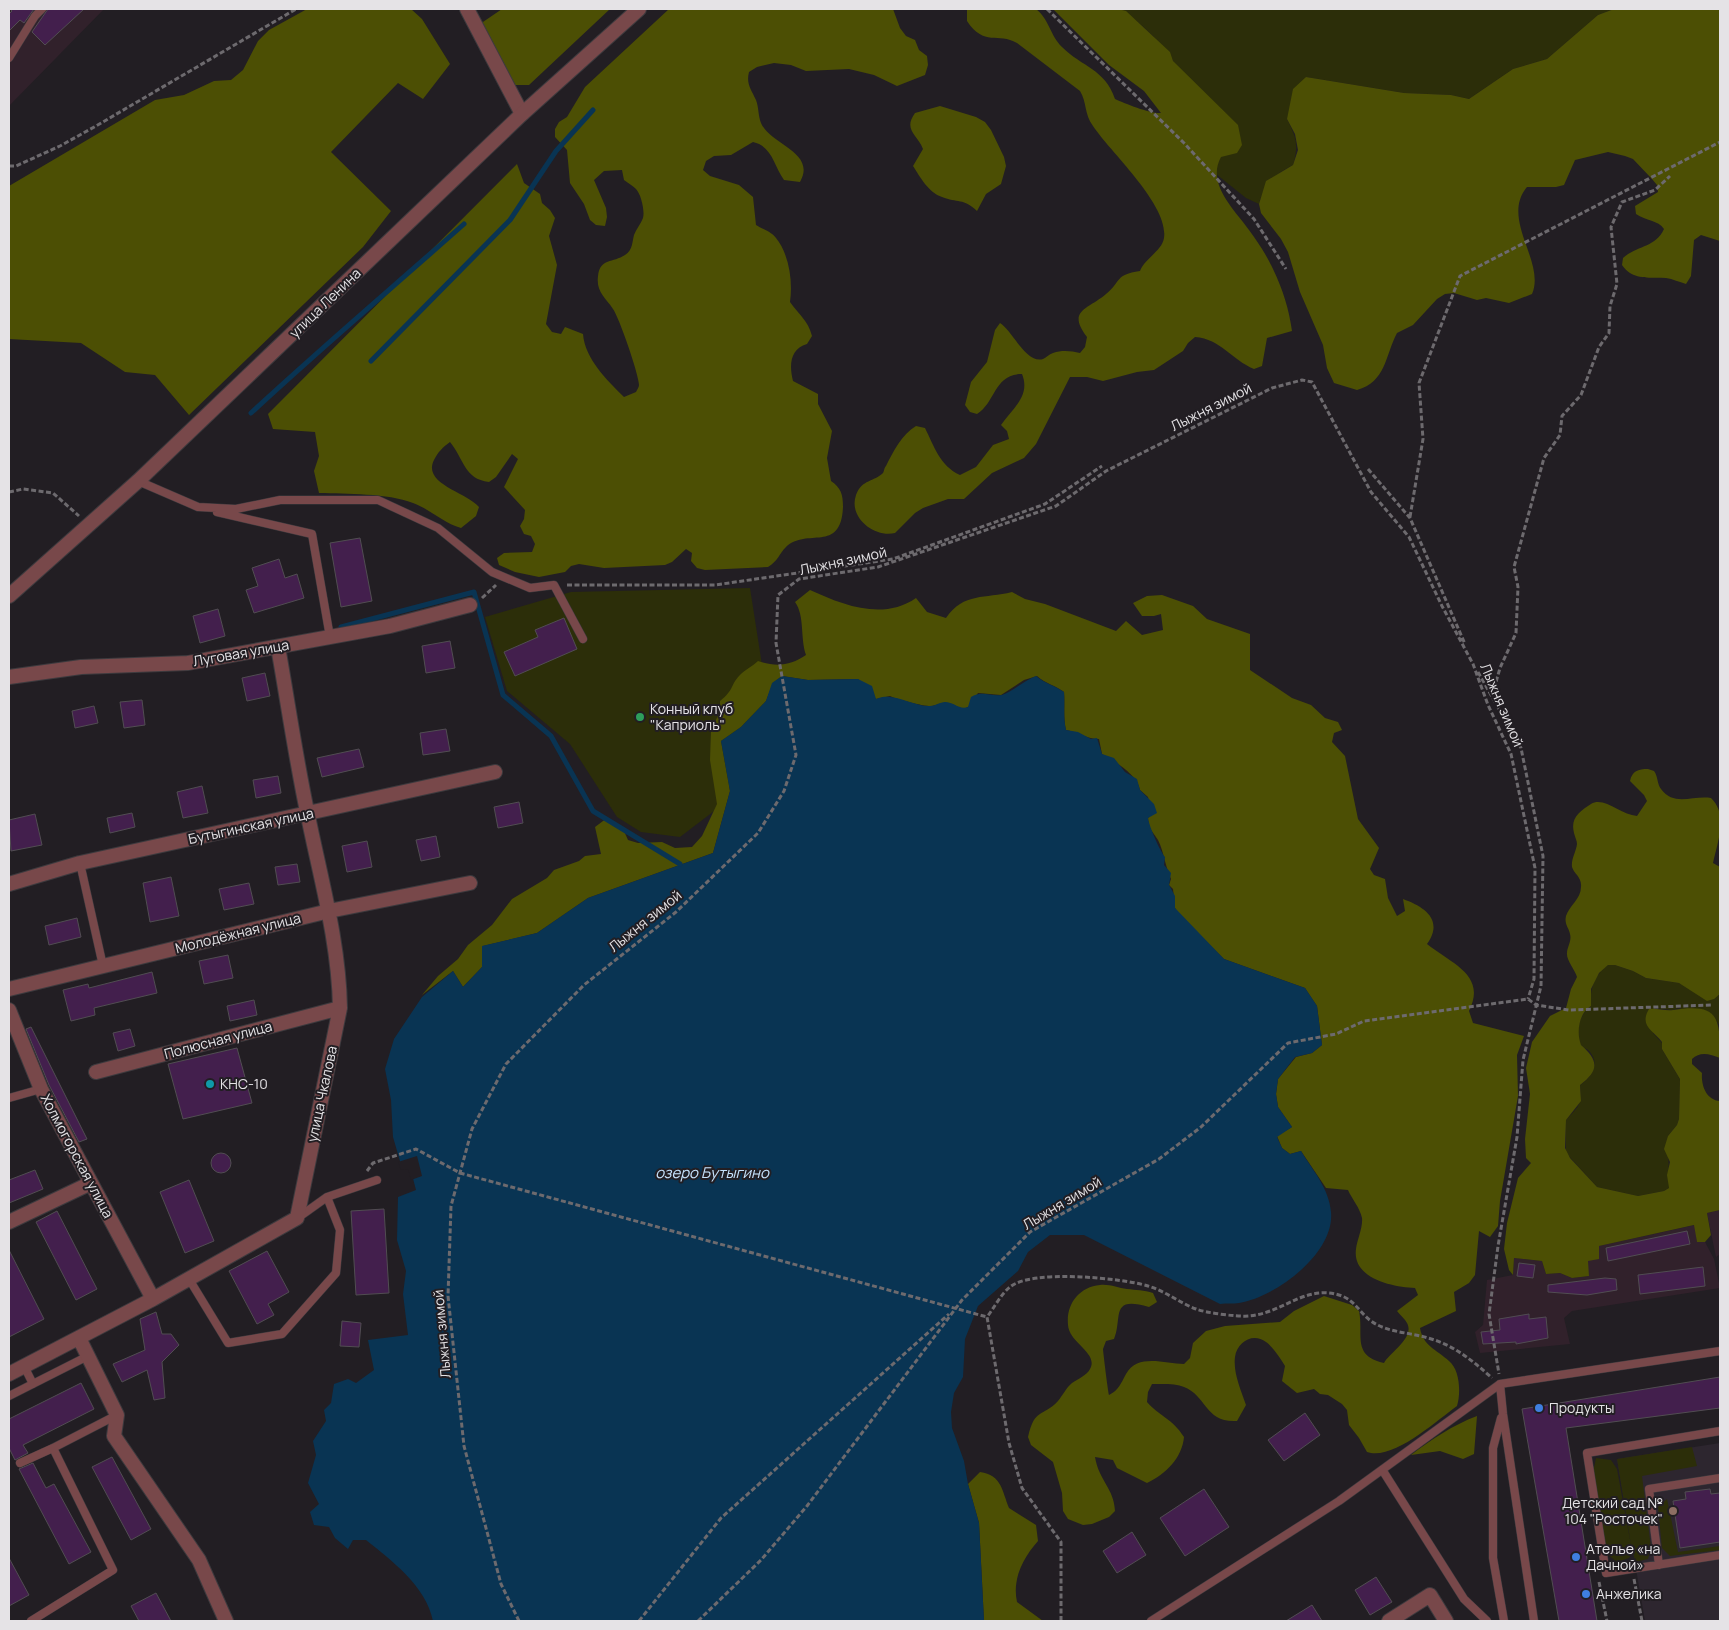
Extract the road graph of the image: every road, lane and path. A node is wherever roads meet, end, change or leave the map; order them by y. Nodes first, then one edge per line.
1 (42, 9) edge
2 (296, 9) edge
3 (467, 9) edge
4 (639, 9) edge
5 (1047, 9) edge
6 (9, 58) edge
7 (522, 114) junction
8 (1720, 142) edge
9 (9, 166) edge
10 (1670, 176) dead end
11 (1286, 269) dead end
12 (1102, 466) dead end
13 (1368, 469) dead end
14 (138, 481) junction
15 (9, 492) edge
16 (198, 508) junction
17 (1410, 518) junction
18 (90, 524) junction
19 (554, 585) junction
20 (9, 596) edge
21 (470, 604) dead end
22 (330, 637) junction
23 (583, 639) dead end
24 (278, 647) junction
25 (1473, 664) junction
26 (9, 677) edge
27 (1492, 696) junction
28 (495, 772) dead end
29 (307, 815) junction
30 (80, 863) junction
31 (470, 883) dead end
32 (9, 884) edge
33 (328, 911) junction
34 (103, 966) junction
35 (9, 989) edge
36 (1528, 999) junction
37 (1536, 1005) junction
38 (1714, 1005) dead end
39 (340, 1008) junction
40 (9, 1010) edge
41 (96, 1072) dead end
42 (41, 1089) junction
43 (9, 1098) edge
44 (460, 1173) junction
45 (378, 1180) dead end
46 (91, 1183) junction
47 (352, 1188) junction
48 (327, 1197) junction
49 (297, 1218) junction
50 (9, 1222) edge
51 (189, 1279) junction
52 (153, 1299) junction
53 (955, 1308) junction
54 (987, 1317) junction
55 (79, 1338) junction
56 (1720, 1351) edge
57 (88, 1356) junction
58 (24, 1366) junction
59 (9, 1374) edge
60 (33, 1384) junction
61 (1500, 1384) junction
62 (9, 1396) edge
63 (117, 1414) junction
64 (1503, 1414) junction
65 (1720, 1431) edge
66 (53, 1448) junction
67 (20, 1464) dead end
68 (1383, 1471) junction
69 (1720, 1478) edge
70 (1720, 1555) edge
71 (1659, 1565) junction
72 (1632, 1569) junction
73 (1606, 1573) junction
74 (31, 1621) edge
75 (226, 1621) edge
76 (519, 1621) edge
77 (639, 1621) edge
78 (698, 1621) edge
79 (1061, 1621) edge
80 (1151, 1621) edge
81 (1389, 1621) edge
82 (1446, 1621) edge
83 (1487, 1621) edge
84 (1504, 1621) edge
85 (1534, 1621) edge
86 (1607, 1621) edge
87 (1642, 1621) edge

1 - 6 lane
2 - 9 path
3 - 7 street
4 - 7 street, улица Ленина
5 - 11 path
7 - 14 street, улица Ленина
8 - 17 path
10 - 27 path
12 - 19 path
13 - 17 path
14 - 16 lane
14 - 18 street, улица Ленина
15 - 18 path
16 - 19 lane
16 - 22 lane
17 - 25 path
18 - 20 street, улица Ленина
19 - 23 lane
21 - 22 street, Луговая улица
22 - 24 street, Луговая улица
24 - 26 street, Луговая улица
24 - 29 street, улица Чкалова
25 - 27 path
25 - 36 path, Лыжня зимой
25 - 44 path, Лыжня зимой
27 - 37 path
28 - 29 street, Бутыгинская улица
29 - 30 street, Бутыгинская улица
29 - 33 street, улица Чкалова
30 - 32 street, Бутыгинская улица
30 - 34 lane
31 - 33 street, Молодёжная улица
33 - 34 street, Молодёжная улица
33 - 39 street, улица Чкалова
34 - 35 street, Молодёжная улица
36 - 37 path
36 - 53 path, Лыжня зимой
37 - 38 path
37 - 61 path
39 - 41 street, Полюсная улица
39 - 49 street, улица Чкалова
40 - 42 street, Холмогорская улица
42 - 43 lane
42 - 46 street, Холмогорская улица
44 - 47 path
44 - 53 path
44 - 76 path, Лыжня зимой
45 - 47 lane
46 - 50 street
46 - 52 street, Холмогорская улица
47 - 48 lane
48 - 49 lane
48 - 51 lane
49 - 51 street
51 - 52 street
52 - 55 street
53 - 54 path
53 - 77 path
53 - 78 path, Лыжня зимой
54 - 61 path
54 - 79 path
55 - 57 street
55 - 58 street
56 - 61 lane
57 - 60 lane
57 - 63 street
58 - 59 street
58 - 60 lane
60 - 62 lane
61 - 64 lane
61 - 68 lane
63 - 66 lane
63 - 75 street
64 - 84 lane
64 - 85 lane
65 - 73 lane
66 - 67 lane
66 - 74 lane
68 - 80 lane
68 - 83 lane
69 - 71 lane
70 - 71 lane
71 - 72 lane
72 - 73 lane
72 - 87 path
73 - 86 path
81 - 82 street

